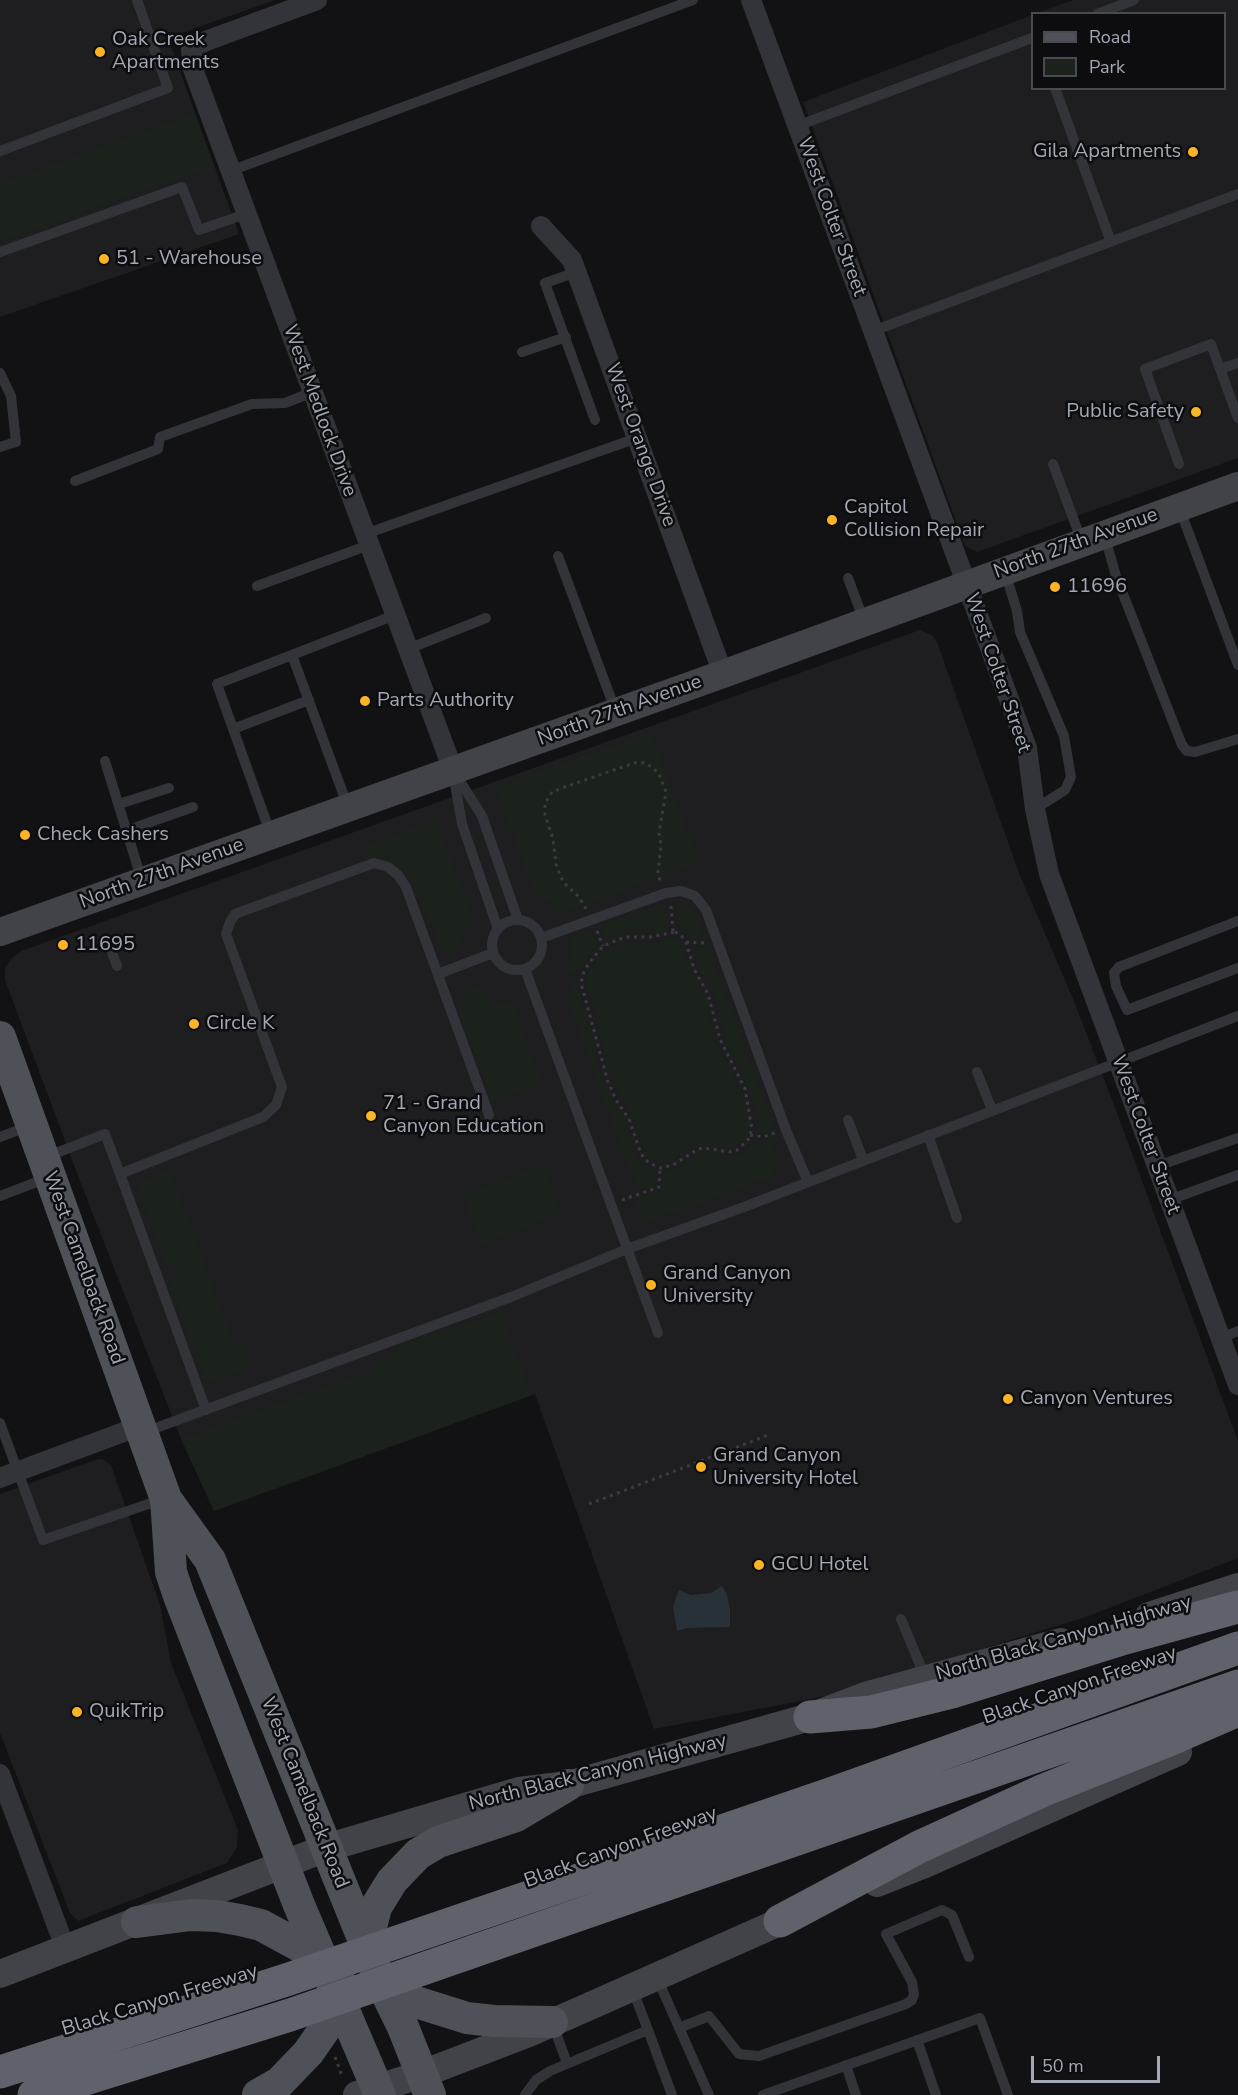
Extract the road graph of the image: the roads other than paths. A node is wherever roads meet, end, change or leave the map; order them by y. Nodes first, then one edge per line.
1 (136, 0) edge
2 (317, 0) edge
3 (693, 0) edge
4 (751, 0) edge
5 (1134, 0) edge
6 (1102, 12) edge
7 (1031, 38) edge
8 (1056, 90) edge
9 (797, 126) junction
10 (0, 151) edge
11 (231, 171) junction
12 (1238, 195) edge
13 (246, 214) junction
14 (541, 226) dead end
15 (1111, 242) junction
16 (0, 252) edge
17 (577, 272) junction
18 (873, 331) junction
19 (566, 337) junction
20 (522, 352) dead end
21 (1238, 363) edge
22 (1220, 369) junction
23 (0, 373) edge
24 (313, 392) junction
25 (1238, 418) edge
26 (595, 420) dead end
27 (637, 438) junction
28 (0, 447) edge
29 (1053, 464) dead end
30 (1179, 465) dead end
31 (75, 481) dead end
32 (1238, 486) edge
33 (1179, 507) junction
34 (1093, 538) junction
35 (367, 539) junction
36 (558, 556) dead end
37 (1004, 571) junction
38 (848, 578) dead end
39 (966, 584) junction
40 (257, 586) dead end
41 (395, 615) junction
42 (486, 618) dead end
43 (864, 621) junction
44 (408, 649) junction
45 (292, 655) junction
46 (1238, 665) edge
47 (723, 674) junction
48 (309, 700) junction
49 (616, 712) junction
50 (233, 729) junction
51 (1238, 738) edge
52 (105, 761) dead end
53 (453, 770) junction
54 (169, 788) dead end
55 (119, 804) junction
56 (193, 807) dead end
57 (348, 807) junction
58 (1035, 809) junction
59 (128, 830) junction
60 (271, 835) junction
61 (142, 881) junction
62 (518, 920) junction
63 (1238, 921) edge
64 (498, 929) junction
65 (0, 932) edge
66 (541, 938) junction
67 (110, 946) dead end
68 (493, 953) junction
69 (117, 966) dead end
70 (1238, 968) edge
71 (525, 969) junction
72 (438, 974) junction
73 (1238, 1016) edge
74 (0, 1037) edge
75 (1119, 1063) junction
76 (977, 1072) dead end
77 (992, 1110) junction
78 (489, 1115) dead end
79 (848, 1120) dead end
80 (32, 1125) junction
81 (928, 1135) junction
82 (0, 1137) edge
83 (1238, 1138) edge
84 (863, 1160) junction
85 (1157, 1166) junction
86 (47, 1168) junction
87 (120, 1174) junction
88 (1238, 1175) edge
89 (808, 1182) junction
90 (0, 1196) edge
91 (1169, 1200) junction
92 (957, 1218) dead end
93 (627, 1249) junction
94 (658, 1333) dead end
95 (1229, 1334) edge
96 (1238, 1385) edge
97 (206, 1410) junction
98 (0, 1423) edge
99 (141, 1430) junction
100 (9, 1475) edge
101 (166, 1499) junction
102 (1238, 1587) edge
103 (1238, 1607) edge
104 (901, 1619) dead end
105 (1238, 1630) edge
106 (1238, 1648) edge
107 (1238, 1664) edge
108 (926, 1680) junction
109 (1238, 1686) edge
110 (1238, 1710) edge
111 (810, 1717) junction
112 (1238, 1726) edge
113 (0, 1774) edge
114 (568, 1785) junction
115 (326, 1848) junction
116 (284, 1864) junction
117 (780, 1921) junction
118 (137, 1922) junction
119 (66, 1950) junction
120 (969, 1957) dead end
121 (352, 1969) junction
122 (0, 1974) edge
123 (644, 1981) junction
124 (552, 2022) junction
125 (679, 2028) junction
126 (648, 2030) junction
127 (916, 2040) junction
128 (333, 2050) junction
129 (0, 2051) edge
130 (567, 2063) junction
131 (846, 2066) junction
132 (0, 2072) edge
133 (426, 2084) edge
134 (0, 2087) edge
135 (364, 2089) edge
136 (34, 2095) edge
137 (258, 2095) edge
138 (525, 2095) edge
139 (672, 2095) edge
140 (709, 2095) edge
141 (763, 2095) edge
142 (856, 2095) edge
143 (936, 2095) edge
144 (1008, 2095) edge

1 - 10 lane
2 - 11 street, West Medlock Drive
3 - 11 lane
4 - 9 street, West Colter Street
5 - 6 lane
7 - 9 lane
8 - 15 lane
9 - 18 street, West Colter Street
11 - 13 street, West Medlock Drive
12 - 15 lane
13 - 16 lane
13 - 24 street, West Medlock Drive
14 - 17 street, West Orange Drive
15 - 18 lane
17 - 19 lane
17 - 27 street, West Orange Drive
18 - 39 street, West Colter Street
19 - 20 lane
19 - 26 lane
21 - 22 lane
22 - 25 lane
22 - 30 lane
23 - 28 lane
24 - 31 lane
24 - 35 street, West Medlock Drive
27 - 35 lane
27 - 47 street, West Orange Drive
29 - 34 lane
32 - 33 main road, North 27th Avenue
33 - 34 main road, North 27th Avenue
33 - 46 lane
34 - 37 main road, North 27th Avenue
34 - 51 lane
35 - 40 lane
35 - 41 street, West Medlock Drive
36 - 49 lane
37 - 39 main road, North 27th Avenue
37 - 58 lane
38 - 43 lane
39 - 43 main road, North 27th Avenue
39 - 58 street, West Colter Street
41 - 44 street, West Medlock Drive
41 - 45 lane
42 - 44 lane
43 - 47 main road, North 27th Avenue
44 - 53 street, West Medlock Drive
45 - 48 lane
45 - 50 lane
47 - 49 main road, North 27th Avenue
48 - 50 lane
48 - 57 lane
49 - 53 main road, North 27th Avenue
50 - 60 lane
52 - 55 lane
53 - 57 main road, North 27th Avenue
53 - 62 lane
53 - 64 lane
54 - 55 lane
55 - 59 lane
56 - 59 lane
57 - 60 main road, North 27th Avenue
58 - 75 street, West Colter Street
59 - 61 lane
60 - 61 main road, North 27th Avenue
61 - 65 main road, North 27th Avenue
62 - 64 lane
62 - 66 lane
63 - 70 lane
64 - 68 lane
66 - 71 lane
66 - 89 lane
67 - 69 lane
68 - 71 lane
68 - 72 lane
71 - 93 lane
72 - 78 lane
72 - 87 lane
73 - 75 lane
74 - 80 main road, West Camelback Road
75 - 77 lane
75 - 85 street, West Colter Street
76 - 77 lane
77 - 81 lane
79 - 84 lane
80 - 82 lane
80 - 86 main road, West Camelback Road
81 - 84 lane
81 - 92 lane
83 - 85 lane
84 - 89 lane
85 - 91 street, West Colter Street
86 - 87 lane
86 - 90 lane
86 - 99 main road, West Camelback Road
87 - 97 lane
88 - 91 lane
89 - 93 lane
91 - 95 street, West Colter Street
93 - 94 lane
93 - 97 lane
95 - 96 street, West Colter Street
97 - 99 lane
98 - 100 lane
99 - 100 street
99 - 101 main road, West Camelback Road
100 - 101 lane
101 - 115 main road, West Camelback Road
101 - 116 main road, West Camelback Road
102 - 108 main road, North Black Canyon Highway
103 - 111 highway
104 - 108 lane
105 - 129 highway, Black Canyon Freeway
106 - 132 highway
107 - 134 highway
108 - 111 main road, North Black Canyon Highway
109 - 136 highway
110 - 117 highway
111 - 114 main road, North Black Canyon Highway
112 - 117 main road
113 - 119 street
114 - 115 main road, North Black Canyon Highway
114 - 121 main road
115 - 116 main road, North Black Canyon Highway
115 - 121 main road, West Camelback Road
116 - 118 main road, North Black Canyon Highway
116 - 121 main road, West Camelback Road
117 - 123 main road
118 - 119 main road, North Black Canyon Highway
118 - 121 main road
119 - 122 main road, North Black Canyon Highway
120 - 125 lane
121 - 124 main road
121 - 128 main road
121 - 128 main road
121 - 133 main road
123 - 124 main road
123 - 125 lane
123 - 126 lane
124 - 130 lane
124 - 133 main road
125 - 140 lane
126 - 130 lane
126 - 139 lane
127 - 131 lane
127 - 143 lane
127 - 144 lane
128 - 135 main road
128 - 137 main road
130 - 138 lane
131 - 141 lane
131 - 142 lane
133 - 135 main road

